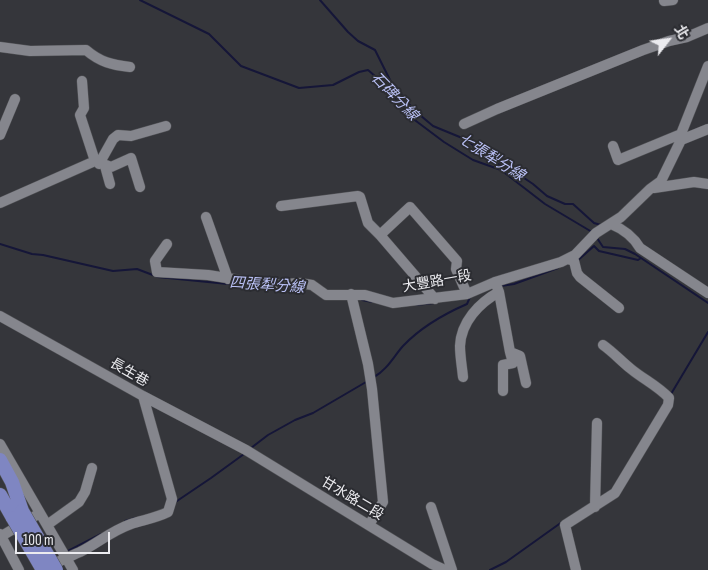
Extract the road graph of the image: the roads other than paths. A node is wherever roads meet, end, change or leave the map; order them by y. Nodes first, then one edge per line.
1 (708, 28) edge
2 (0, 47) edge
3 (708, 66) edge
4 (130, 67) dead end
5 (705, 80) edge
6 (82, 81) dead end
7 (15, 99) dead end
8 (464, 124) dead end
9 (166, 126) dead end
10 (708, 129) edge
11 (0, 135) edge
12 (681, 137) junction
13 (612, 146) dead end
14 (100, 164) junction
15 (110, 184) dead end
16 (708, 184) edge
17 (140, 187) dead end
18 (650, 188) junction
19 (0, 203) edge
20 (281, 206) dead end
21 (206, 217) dead end
22 (611, 224) junction
23 (380, 235) junction
24 (167, 244) dead end
25 (568, 259) junction
26 (228, 279) junction
27 (497, 287) junction
28 (351, 294) junction
29 (467, 294) junction
30 (708, 294) edge
31 (435, 299) junction
32 (619, 308) dead end
33 (0, 316) edge
34 (603, 345) dead end
35 (510, 352) junction
36 (463, 377) dead end
37 (526, 383) dead end
38 (503, 391) dead end
39 (142, 396) junction
40 (597, 423) dead end
41 (0, 444) edge
42 (246, 450) joint
43 (0, 460) edge
44 (92, 468) dead end
45 (0, 474) edge
46 (0, 495) edge
47 (0, 506) edge
48 (431, 507) dead end
49 (594, 507) junction
50 (40, 513) junction
51 (18, 515) junction
52 (47, 525) junction
53 (369, 525) junction
54 (0, 536) edge
55 (65, 557) junction
56 (429, 567) edge
57 (19, 570) edge
58 (43, 570) edge
59 (56, 570) edge
60 (73, 570) edge
61 (445, 570) edge
62 (452, 570) edge
63 (576, 570) edge

1 - 8 street
2 - 4 street
3 - 5 street, 大豐路一段
5 - 12 street, 大豐路一段
6 - 14 street
7 - 11 street
9 - 14 street
10 - 12 street
12 - 13 street
12 - 18 street, 大豐路一段
14 - 15 street
14 - 17 street
14 - 19 street
16 - 18 street
18 - 22 street, 大豐路一段
20 - 23 street
21 - 26 street
22 - 25 street, 大豐路一段
22 - 30 street
23 - 29 street
23 - 31 street
24 - 26 street, 大豐路一段
25 - 27 street, 大豐路一段
25 - 32 street
26 - 28 street, 大豐路一段
27 - 29 street, 大豐路一段
27 - 35 street
27 - 36 street
28 - 31 street, 大豐路一段
28 - 53 street
29 - 31 street, 大豐路一段
33 - 39 street, 長生巷
34 - 49 street
35 - 37 street
35 - 38 street
39 - 42 street, 長生巷
39 - 55 street
40 - 49 street
41 - 50 street
42 - 53 street, 甘水路二段
43 - 51 highway
44 - 52 street
45 - 51 highway
46 - 51 highway
47 - 51 highway
48 - 62 street
49 - 63 street
50 - 52 street
50 - 54 street
51 - 58 highway, bridge
51 - 59 highway, bridge
52 - 55 street
53 - 56 street, 甘水路二段
54 - 57 street
55 - 58 street
55 - 60 street
56 - 61 street, 甘水路二段

